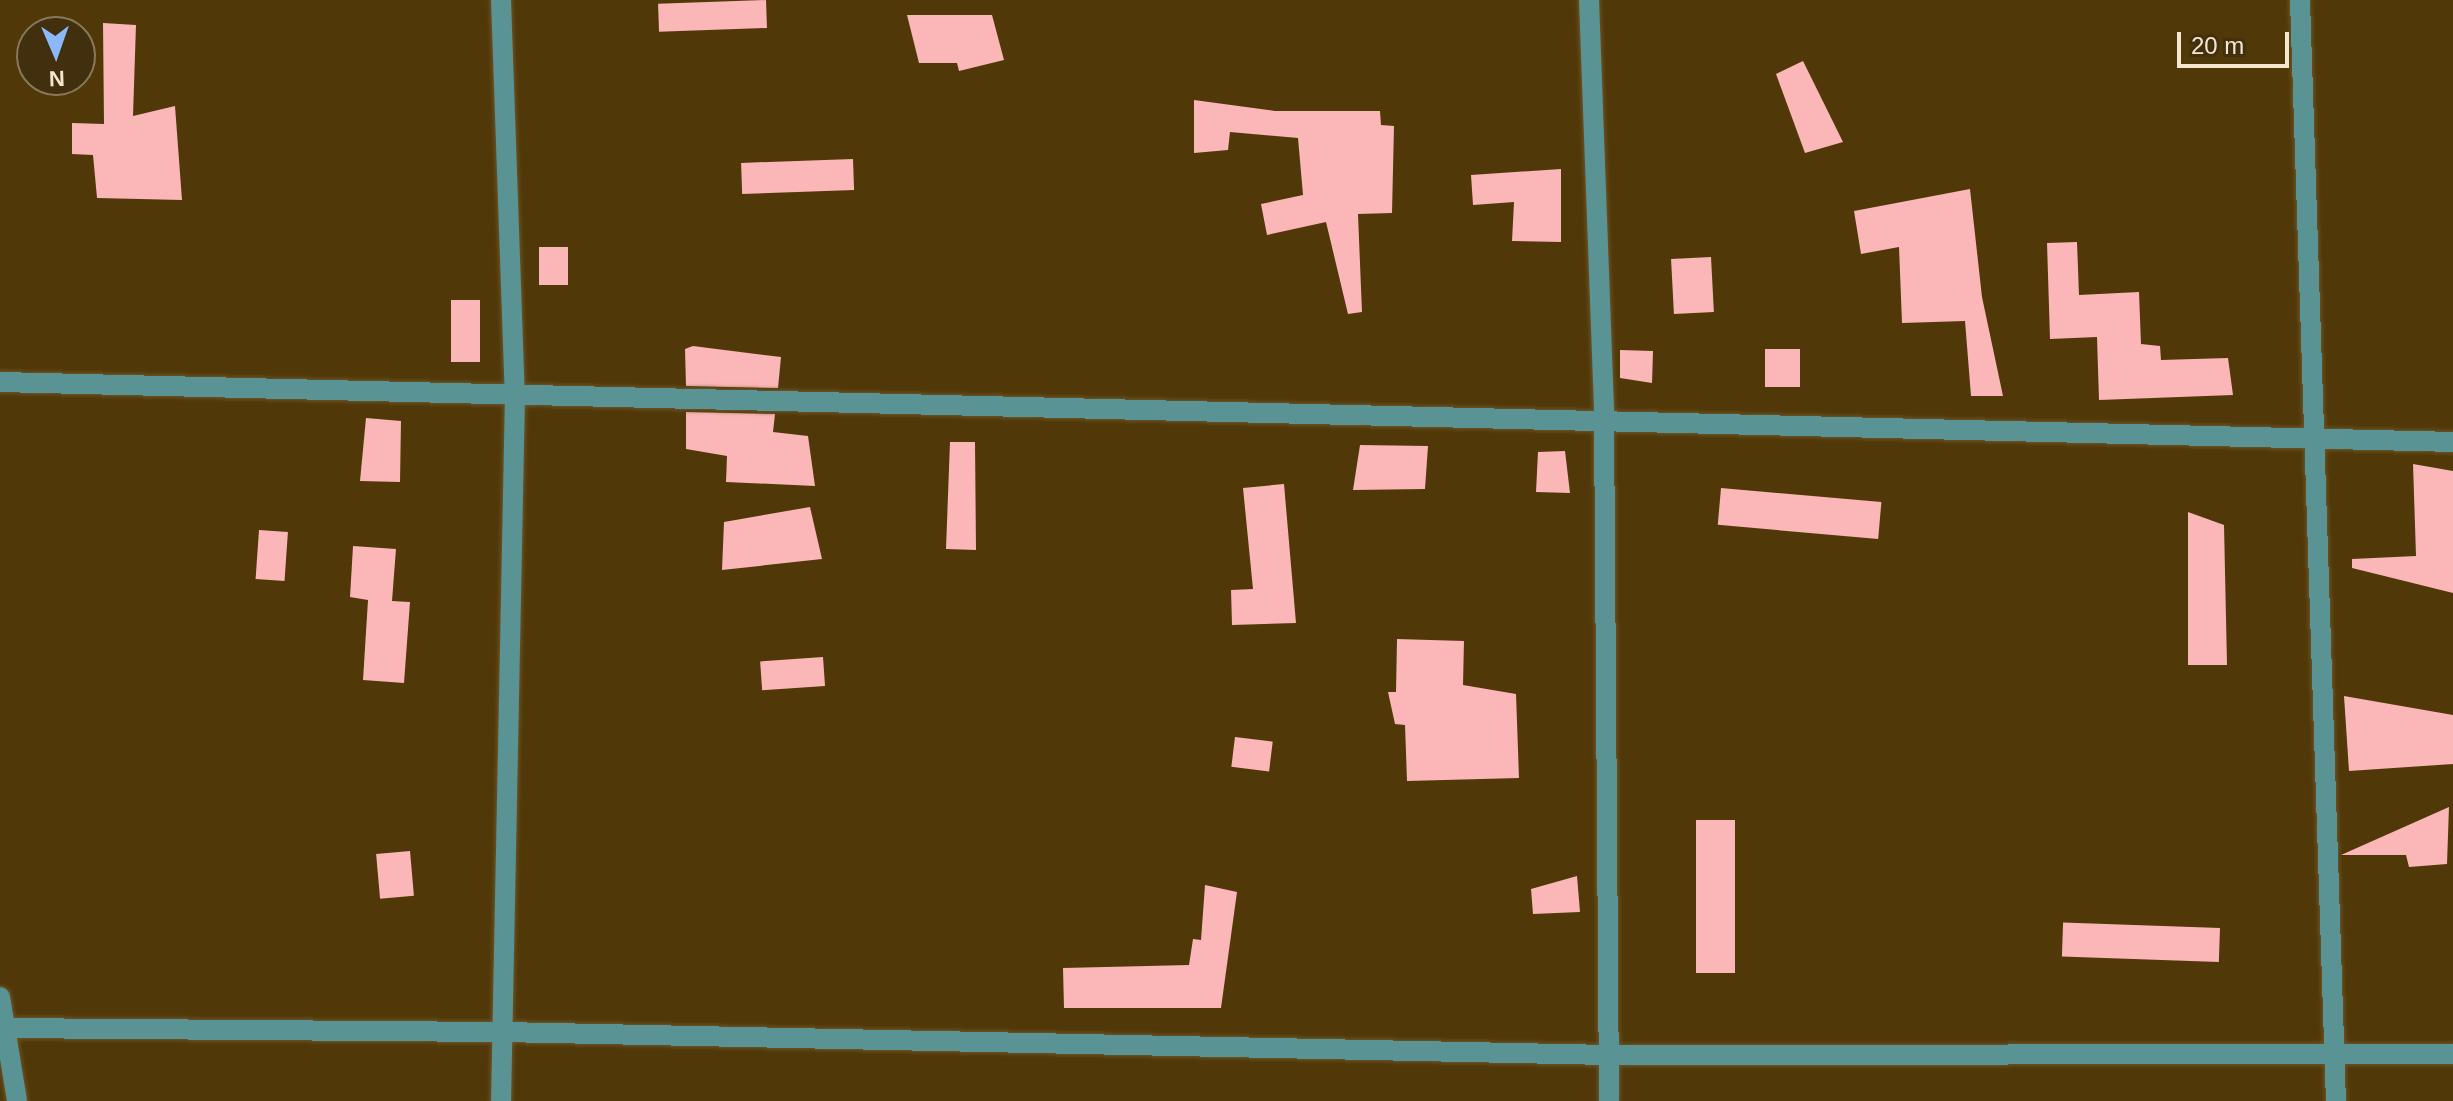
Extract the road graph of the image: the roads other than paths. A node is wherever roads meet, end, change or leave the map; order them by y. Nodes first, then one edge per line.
1 (501, 0) edge
2 (1589, 0) edge
3 (2300, 0) edge
4 (0, 382) edge
5 (515, 394) junction
6 (1604, 417) junction
7 (2314, 438) junction
8 (2453, 442) edge
9 (0, 997) edge
10 (1, 1028) edge
11 (502, 1032) junction
12 (2453, 1054) edge
13 (1609, 1055) junction
14 (2335, 1055) junction
15 (17, 1101) edge
16 (501, 1101) edge
17 (1609, 1101) edge
18 (2336, 1101) edge

1 - 5 street
2 - 6 street
3 - 7 street
4 - 5 street
5 - 6 street
5 - 11 street
6 - 7 street
6 - 13 street
7 - 8 street
7 - 14 street
9 - 10 street
10 - 11 street
10 - 15 street
11 - 13 street
11 - 16 street
12 - 14 street
13 - 14 street
13 - 17 street
14 - 18 street

